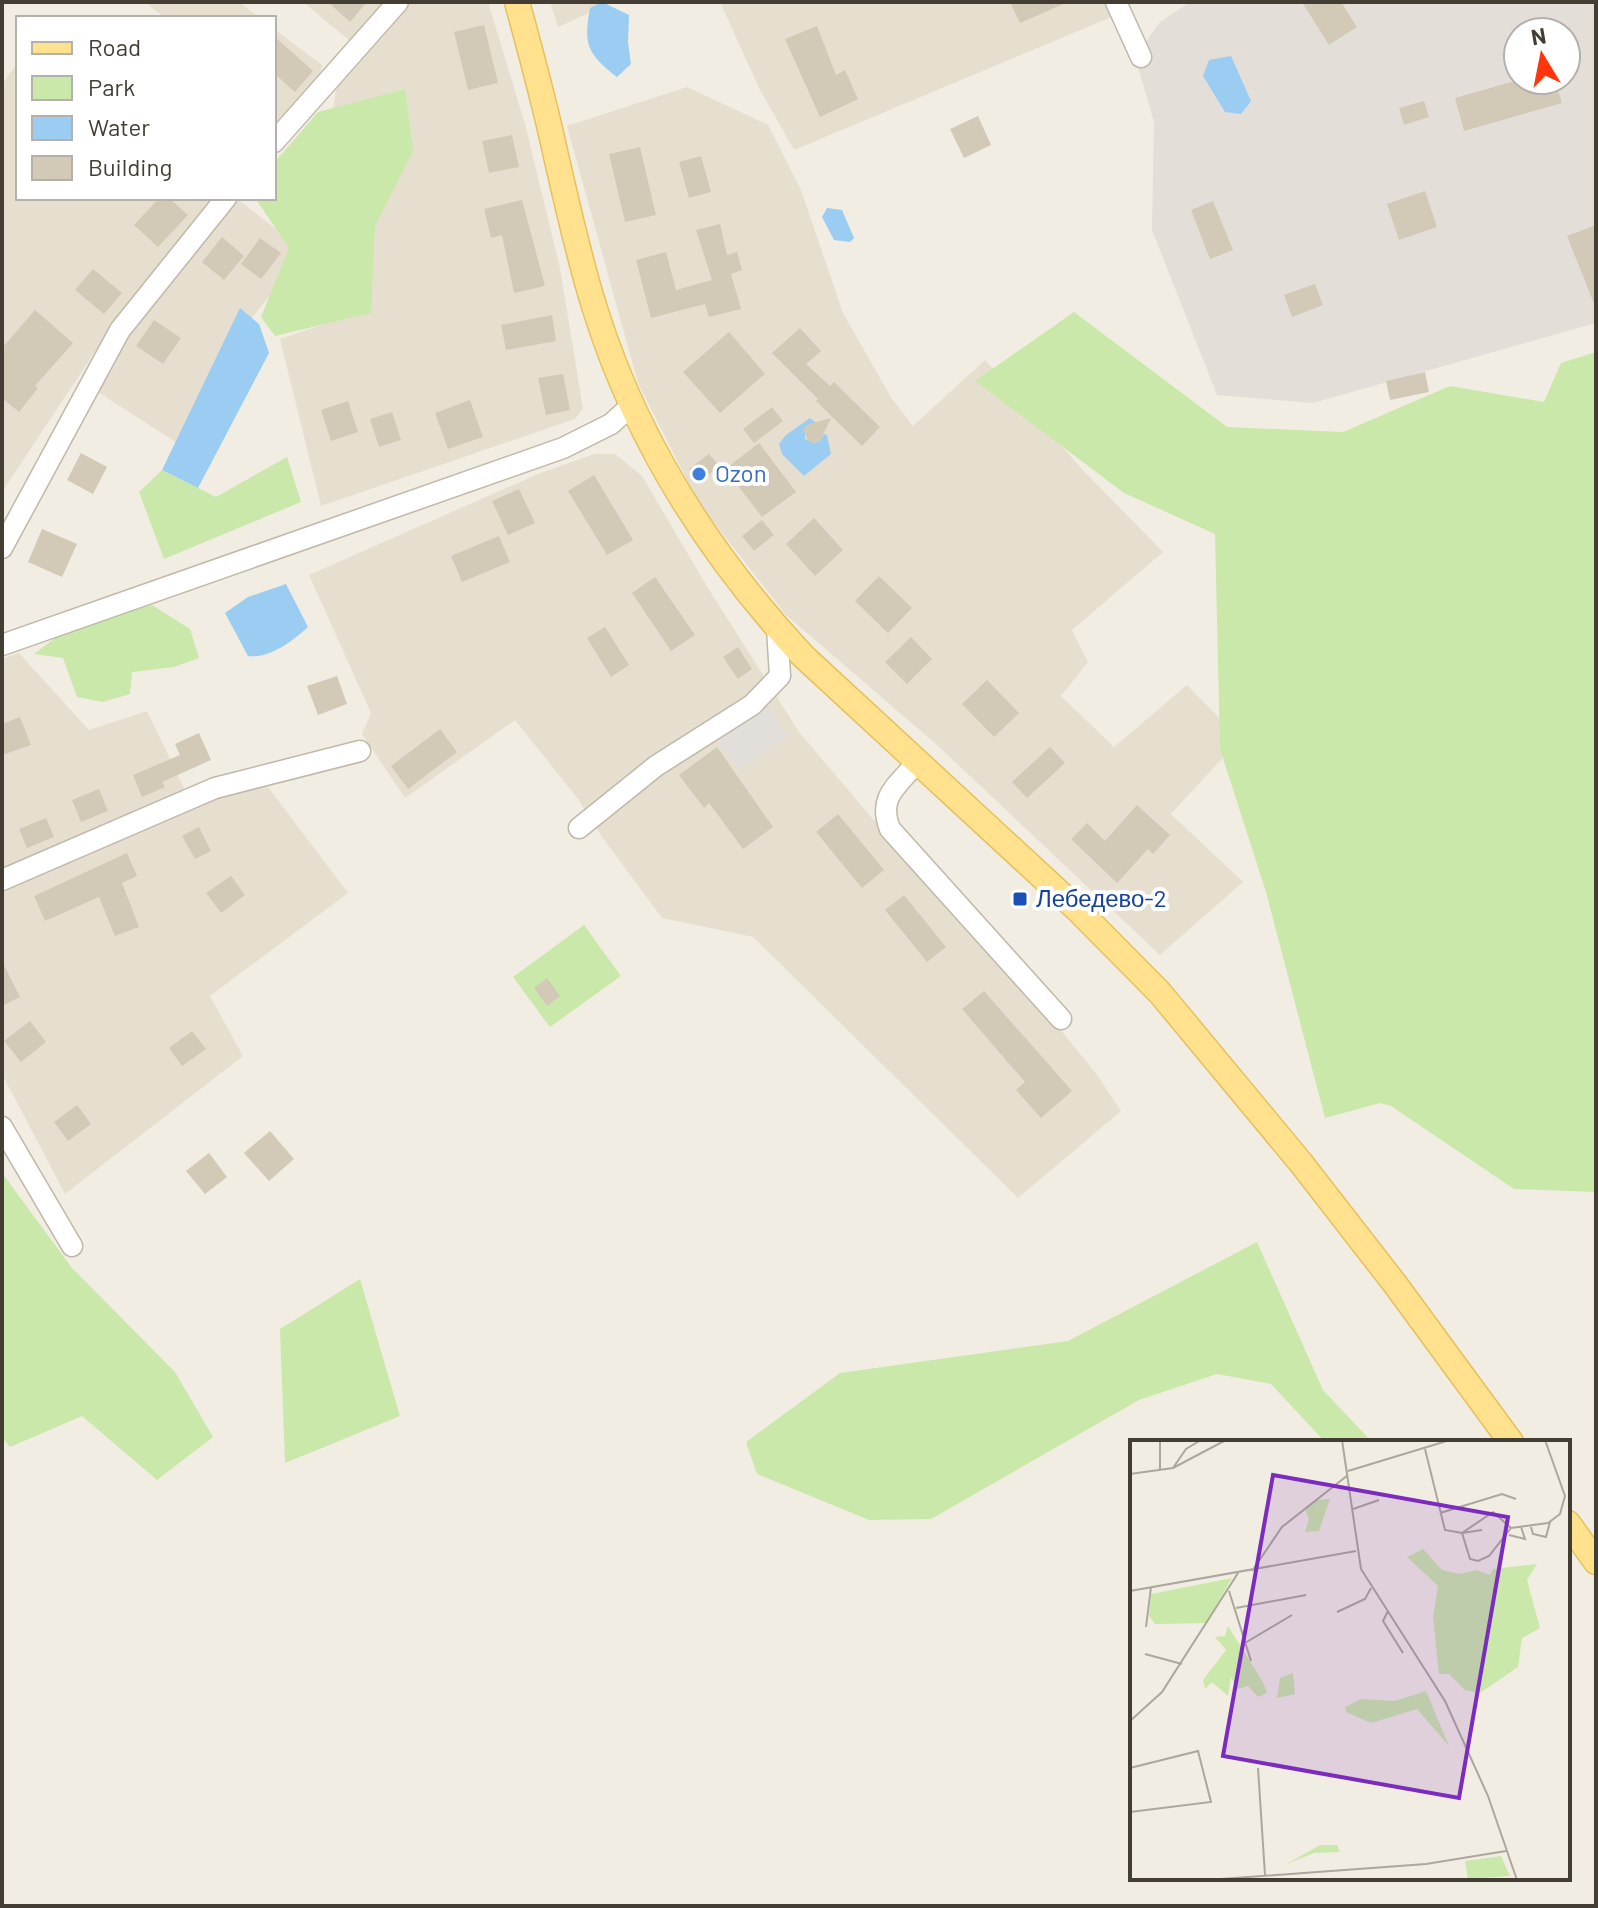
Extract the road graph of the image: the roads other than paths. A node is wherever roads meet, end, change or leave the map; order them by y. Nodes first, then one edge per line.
1 (398, 2) edge
2 (517, 2) edge
3 (1116, 2) edge
4 (1141, 57) dead end
5 (276, 140) edge
6 (224, 200) edge
7 (632, 405) junction
8 (2, 548) edge
9 (777, 628) junction
10 (2, 645) edge
11 (360, 751) dead end
12 (918, 761) junction
13 (579, 828) dead end
14 (2, 880) edge
15 (1061, 1019) dead end
16 (2, 1127) edge
17 (72, 1246) dead end
18 (1510, 1440) edge
19 (1570, 1526) edge
20 (1596, 1562) edge

1 - 5 street
2 - 7 main road
3 - 4 street
6 - 8 street
7 - 9 main road
7 - 10 street
9 - 12 main road
9 - 13 street
11 - 14 street
12 - 15 street
12 - 18 main road
16 - 17 street
19 - 20 main road

